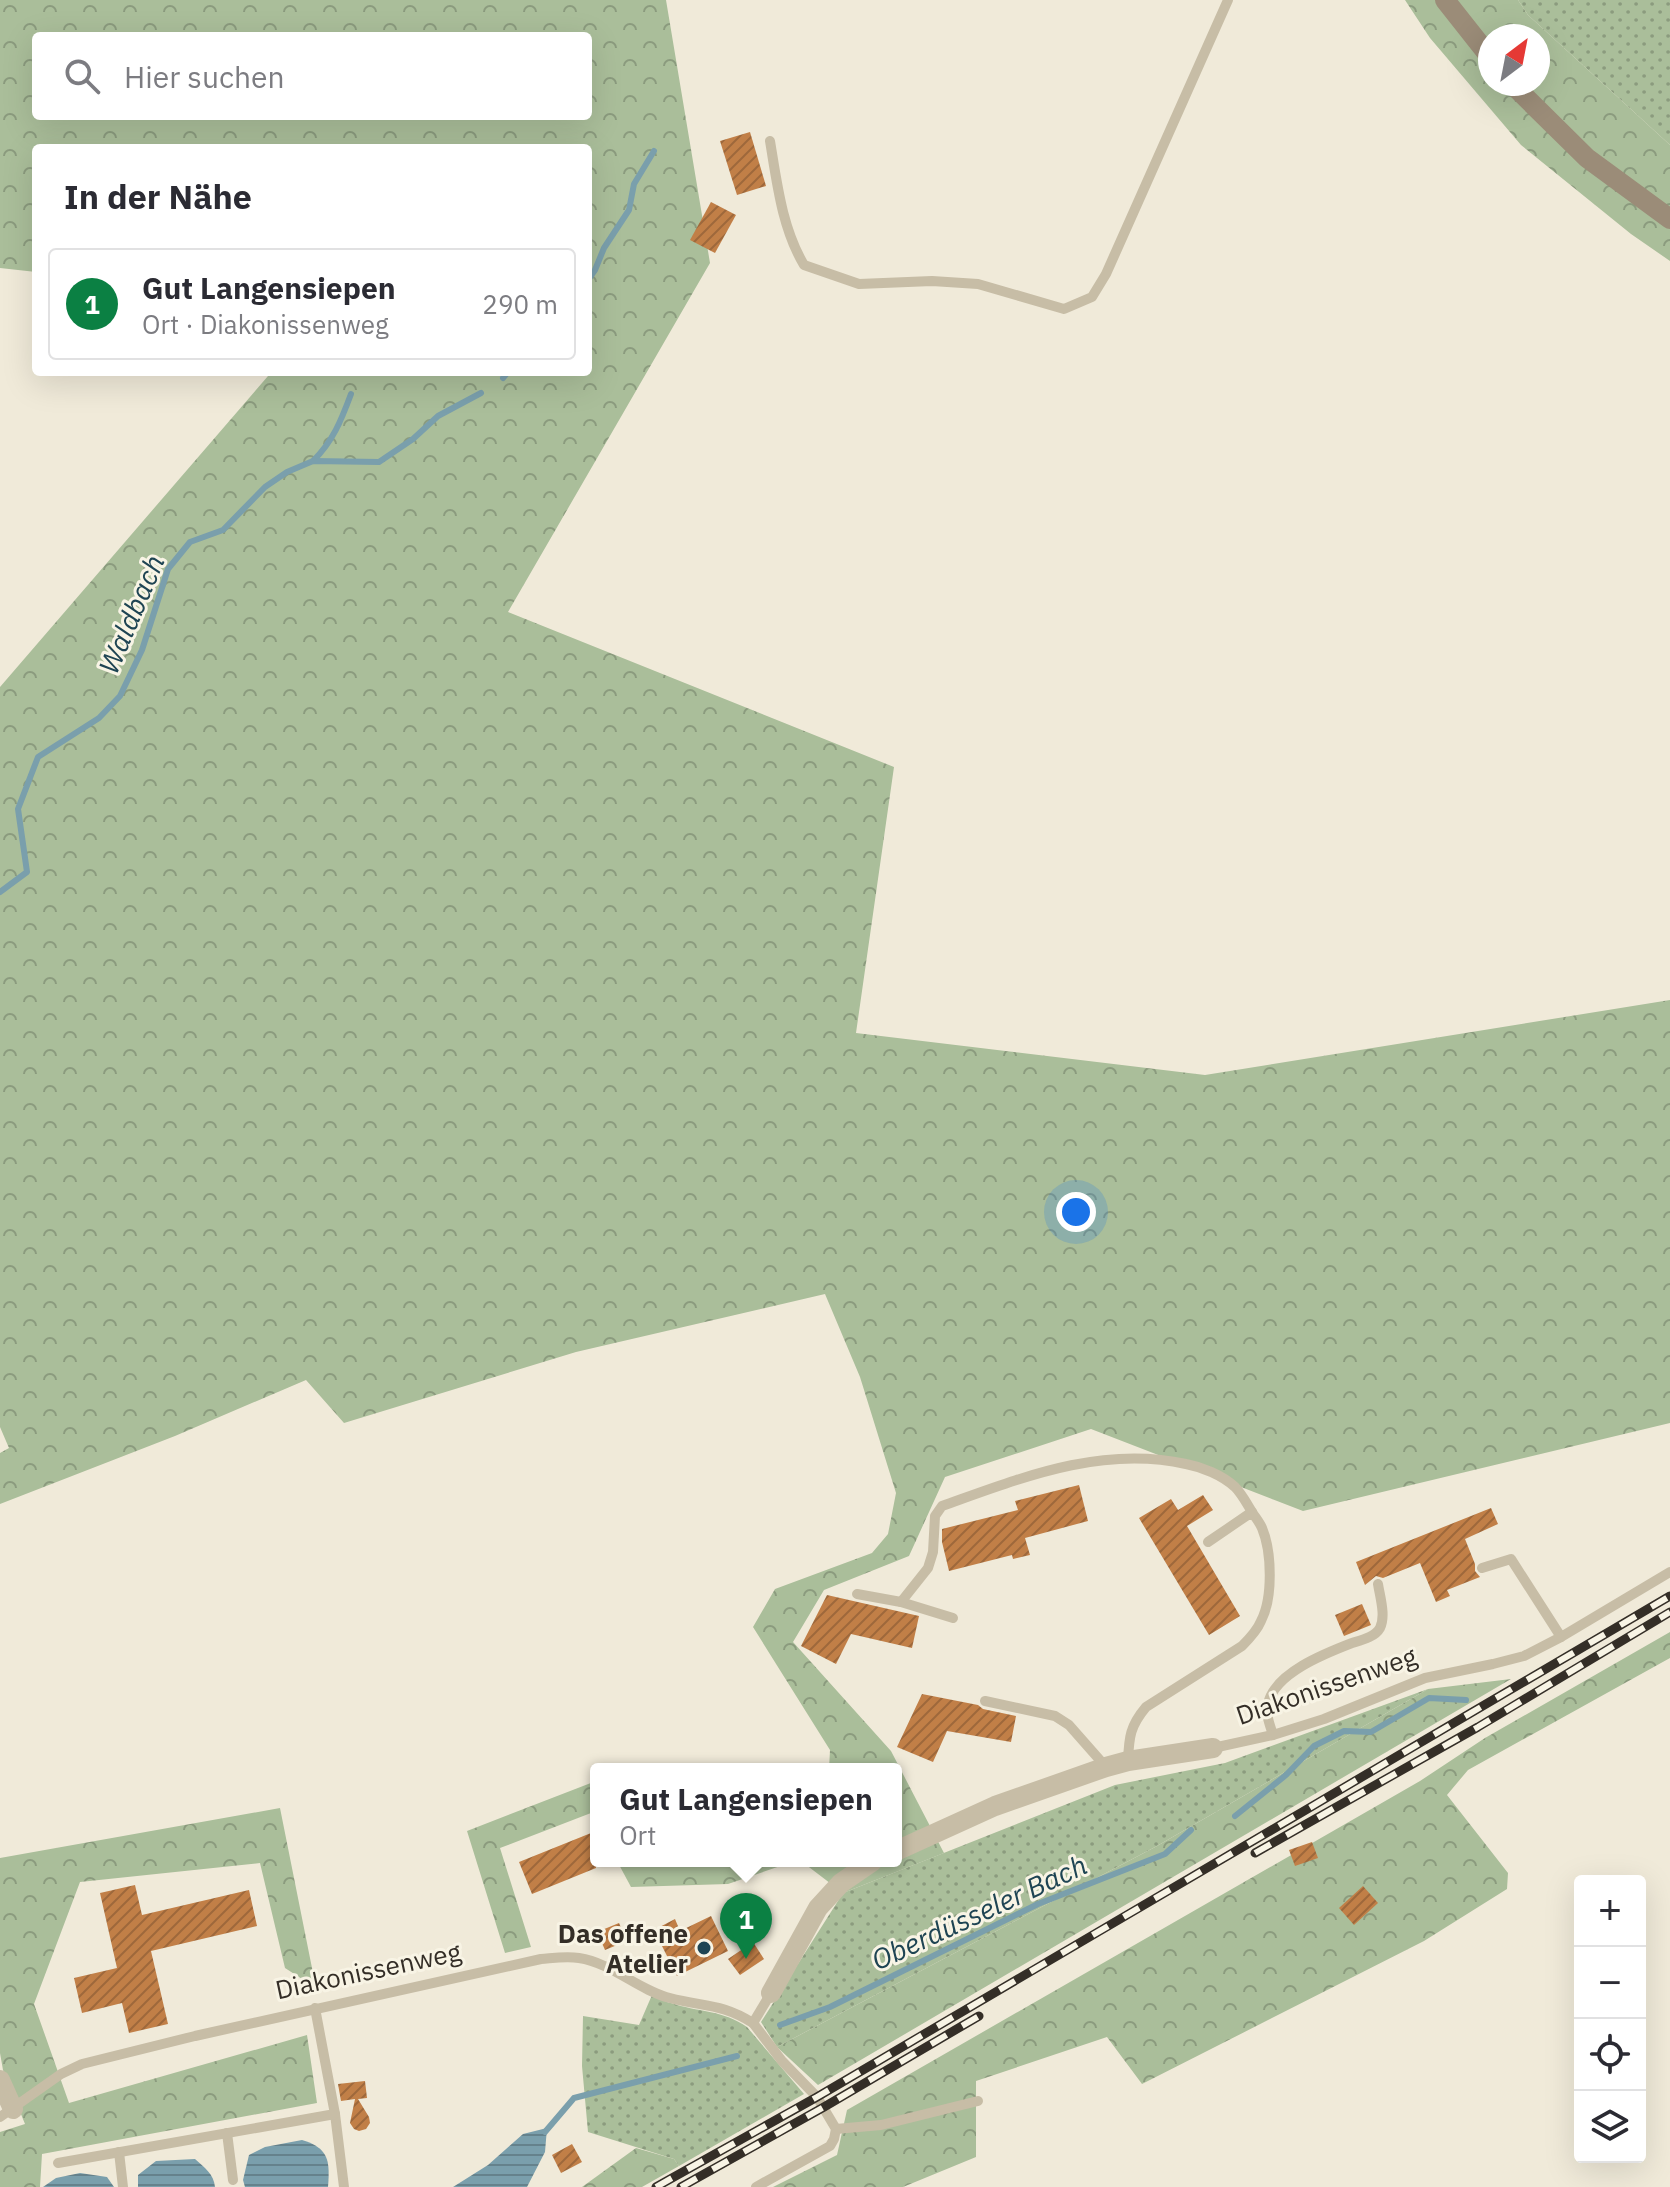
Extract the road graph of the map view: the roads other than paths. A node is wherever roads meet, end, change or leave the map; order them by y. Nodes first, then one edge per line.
1 (1228, 0) edge
2 (1445, 0) edge
3 (1478, 42) edge
4 (1524, 96) edge
5 (770, 141) dead end
6 (1670, 219) edge
7 (1252, 1512) junction
8 (1208, 1542) dead end
9 (1482, 1568) dead end
10 (1670, 1572) edge
11 (1378, 1584) dead end
12 (857, 1594) dead end
13 (901, 1602) junction
14 (953, 1618) dead end
15 (1561, 1637) junction
16 (985, 1701) dead end
17 (1273, 1735) junction
18 (1213, 1748) joint
19 (1128, 1761) junction
20 (1106, 1767) junction
21 (902, 1848) edge
22 (864, 1867) edge
23 (771, 1993) joint
24 (315, 2008) junction
25 (753, 2023) junction
26 (0, 2080) edge
27 (978, 2101) dead end
28 (6, 2113) edge
29 (335, 2114) junction
30 (836, 2129) junction
31 (227, 2133) junction
32 (119, 2152) junction
33 (58, 2163) dead end
34 (233, 2180) dead end
35 (123, 2187) edge
36 (344, 2187) edge
37 (756, 2187) edge

1 - 5 lane
2 - 3 main road
4 - 6 main road
7 - 8 lane
7 - 13 lane
7 - 19 lane
9 - 15 lane
10 - 15 lane, Diakonissenweg
11 - 17 lane
12 - 13 lane
13 - 14 lane
15 - 17 lane, Diakonissenweg
16 - 20 lane
17 - 18 lane, Diakonissenweg
18 - 19 street, Diakonissenweg
19 - 20 street, Diakonissenweg
20 - 21 street, Diakonissenweg
22 - 23 street
23 - 25 lane
24 - 25 lane, Diakonissenweg
24 - 28 lane, Diakonissenweg
24 - 29 lane
25 - 30 lane, Diakonissenweg
26 - 28 street
27 - 30 lane
29 - 31 lane
29 - 36 lane
30 - 37 lane
31 - 32 lane
31 - 34 lane
32 - 33 lane
32 - 35 lane

